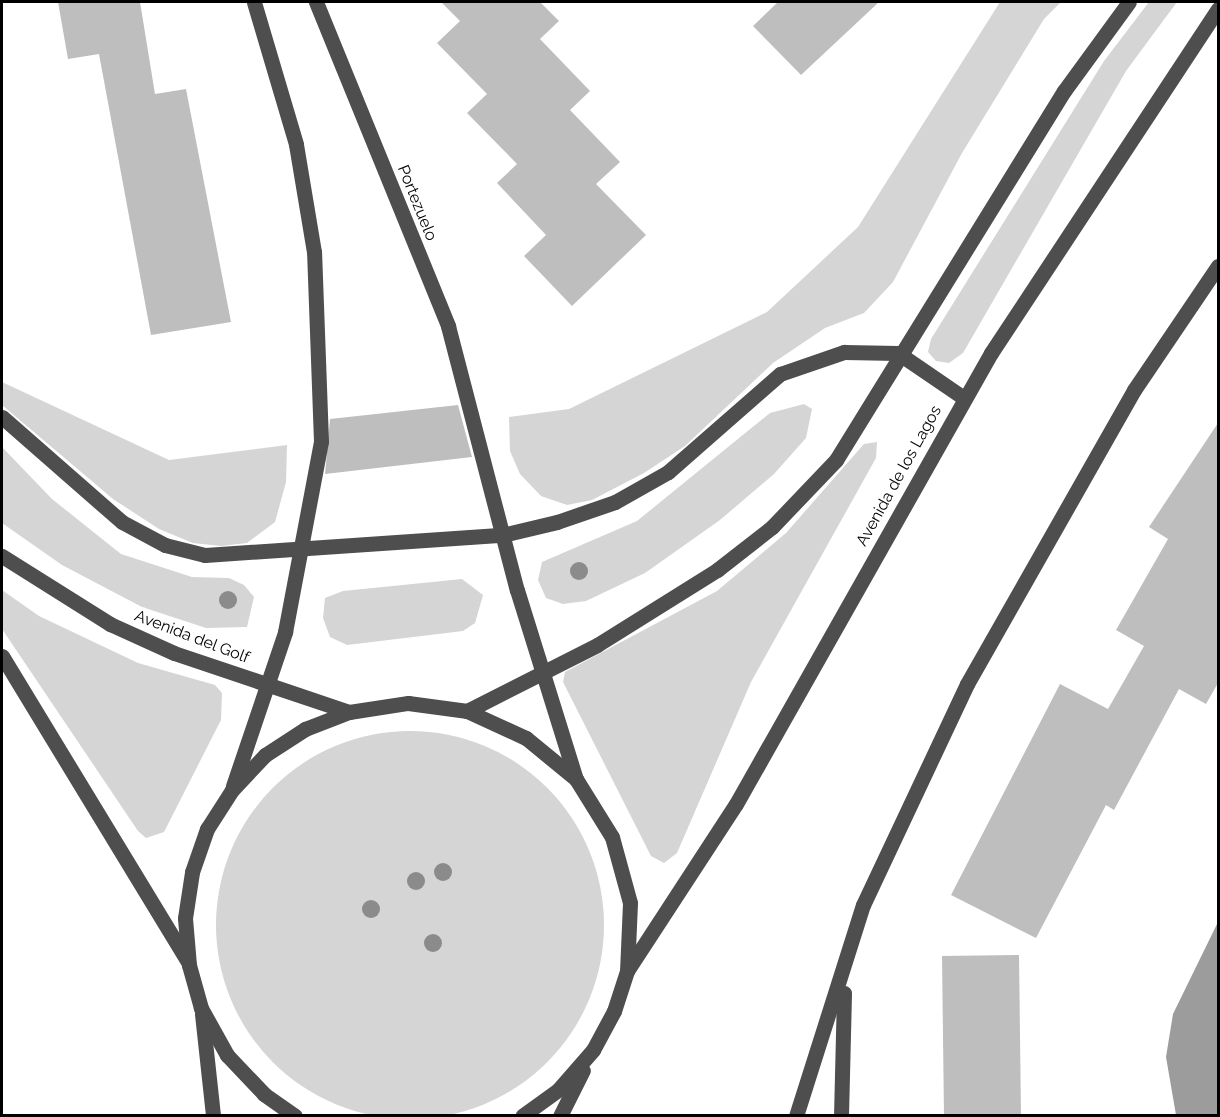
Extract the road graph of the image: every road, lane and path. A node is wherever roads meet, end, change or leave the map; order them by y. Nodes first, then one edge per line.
1 (254, 2) edge
2 (316, 2) edge
3 (1129, 2) edge
4 (1218, 9) edge
5 (1218, 266) edge
6 (897, 353) junction
7 (964, 398) junction
8 (2, 417) edge
9 (501, 535) junction
10 (301, 552) junction
11 (2, 555) edge
12 (2, 656) edge
13 (543, 672) junction
14 (267, 683) junction
15 (467, 711) junction
16 (349, 712) junction
17 (576, 779) junction
18 (232, 790) junction
19 (846, 964) junction
20 (189, 965) junction
21 (627, 971) junction
22 (201, 1008) junction
23 (593, 1050) junction
24 (213, 1116) edge
25 (295, 1116) edge
26 (522, 1116) edge
27 (560, 1116) edge
28 (796, 1116) edge
29 (841, 1116) edge

1 - 10 street
2 - 9 street, Portezuelo
3 - 6 street
4 - 7 street, Avenida de los Lagos
5 - 19 street
6 - 7 street
6 - 9 street
6 - 13 street
7 - 21 street, Avenida de los Lagos
8 - 10 street
9 - 10 street
9 - 13 street, Portezuelo
10 - 14 street
11 - 14 street, Avenida del Golf
12 - 20 street
13 - 15 street
13 - 17 street, Portezuelo
14 - 16 street, Avenida del Golf
14 - 18 street
15 - 16 street
15 - 17 street
16 - 18 street
17 - 21 street
18 - 20 street
19 - 28 street
19 - 29 street
20 - 22 street
21 - 23 street
22 - 24 street
22 - 25 street
23 - 26 street
23 - 27 street

